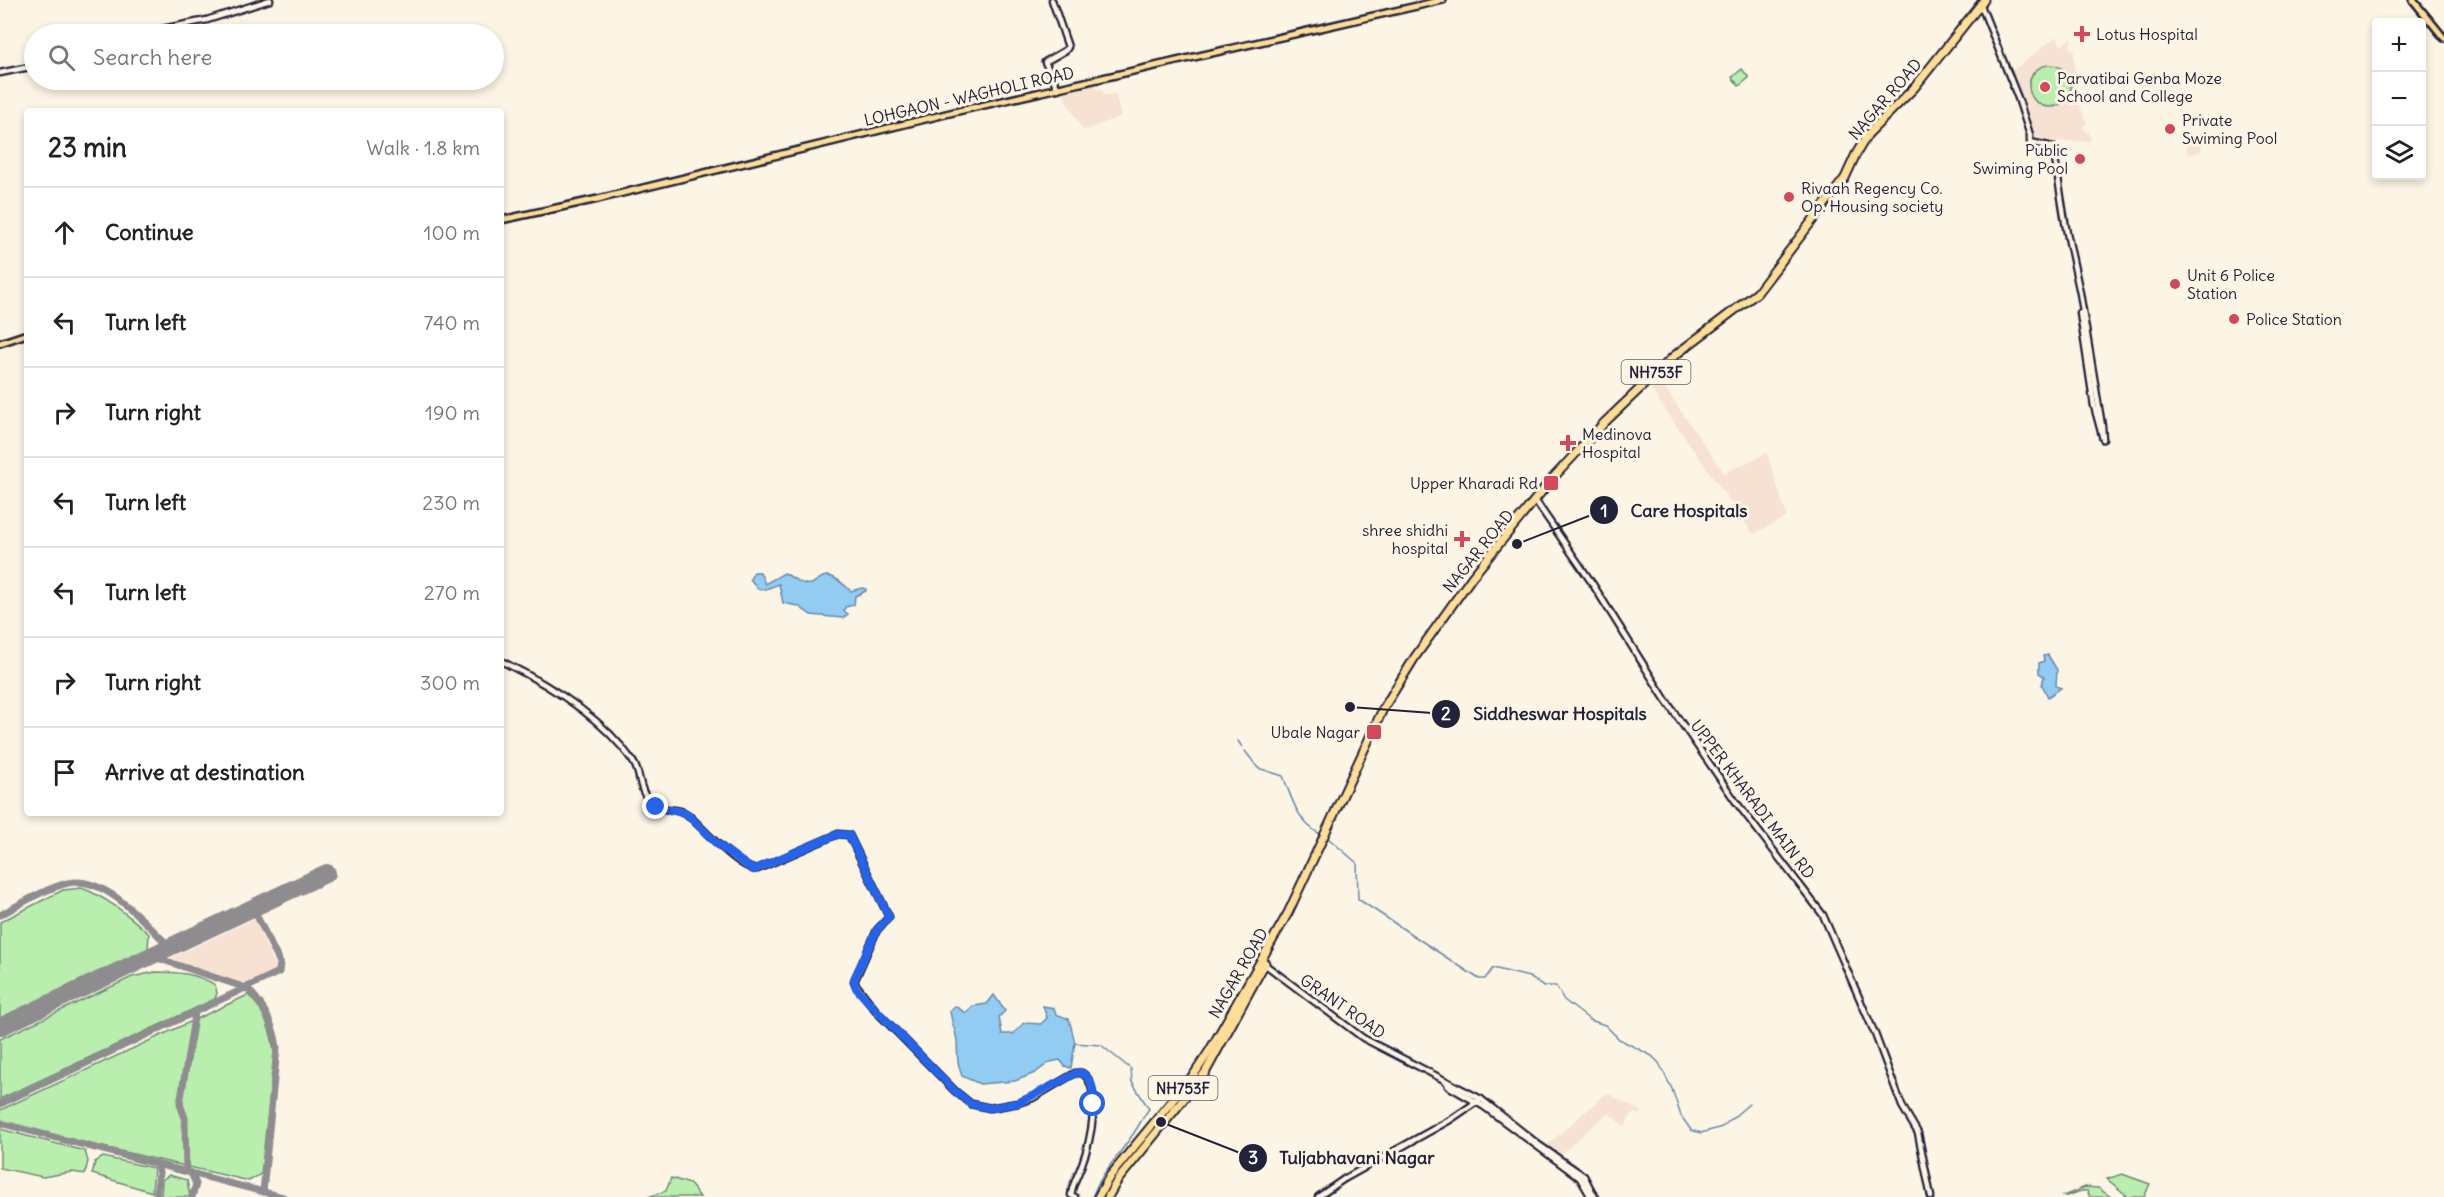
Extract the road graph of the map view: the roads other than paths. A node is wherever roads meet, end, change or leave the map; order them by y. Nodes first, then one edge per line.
1 (270, 0) edge
2 (1052, 0) edge
3 (1443, 0) edge
4 (2413, 0) edge
5 (1984, 2) edge
6 (187, 24) edge
7 (2444, 38) edge
8 (24, 68) edge
9 (0, 73) edge
10 (1058, 88) junction
11 (504, 219) edge
12 (2078, 290) junction
13 (24, 335) edge
14 (0, 343) edge
15 (1537, 503) junction
16 (1460, 597) junction
17 (504, 662) edge
18 (1263, 963) junction
19 (1201, 1068) junction
20 (1479, 1101) junction
21 (1075, 1197) edge
22 (1098, 1197) edge
23 (1105, 1197) edge
24 (1318, 1197) edge
25 (1591, 1197) edge
26 (1595, 1197) edge
27 (1931, 1197) edge

1 - 6 street
2 - 10 street
3 - 10 main road, LOHGAON - WAGHOLI ROAD
4 - 7 main road
5 - 12 street
5 - 15 highway, NAGAR ROAD / NH753F
5 - 16 highway, NAGAR ROAD / NH753F
8 - 9 street
10 - 11 main road, LOHGAON - WAGHOLI ROAD
12 - 12 street
13 - 14 main road
15 - 16 highway, NAGAR ROAD / NH753F
15 - 27 street, UPPER KHARADI MAIN RD
16 - 18 highway, NAGAR ROAD / NH753F
16 - 18 highway, NAGAR ROAD / NH753F
17 - 21 street
18 - 19 highway, NAGAR ROAD / NH753F
18 - 20 street, GRANT ROAD
19 - 22 highway, NAGAR ROAD / NH753F
19 - 23 highway, NAGAR ROAD / NH753F
19 - 23 highway
20 - 24 street
20 - 25 street, GRANT ROAD
20 - 26 street, GRANT ROAD

